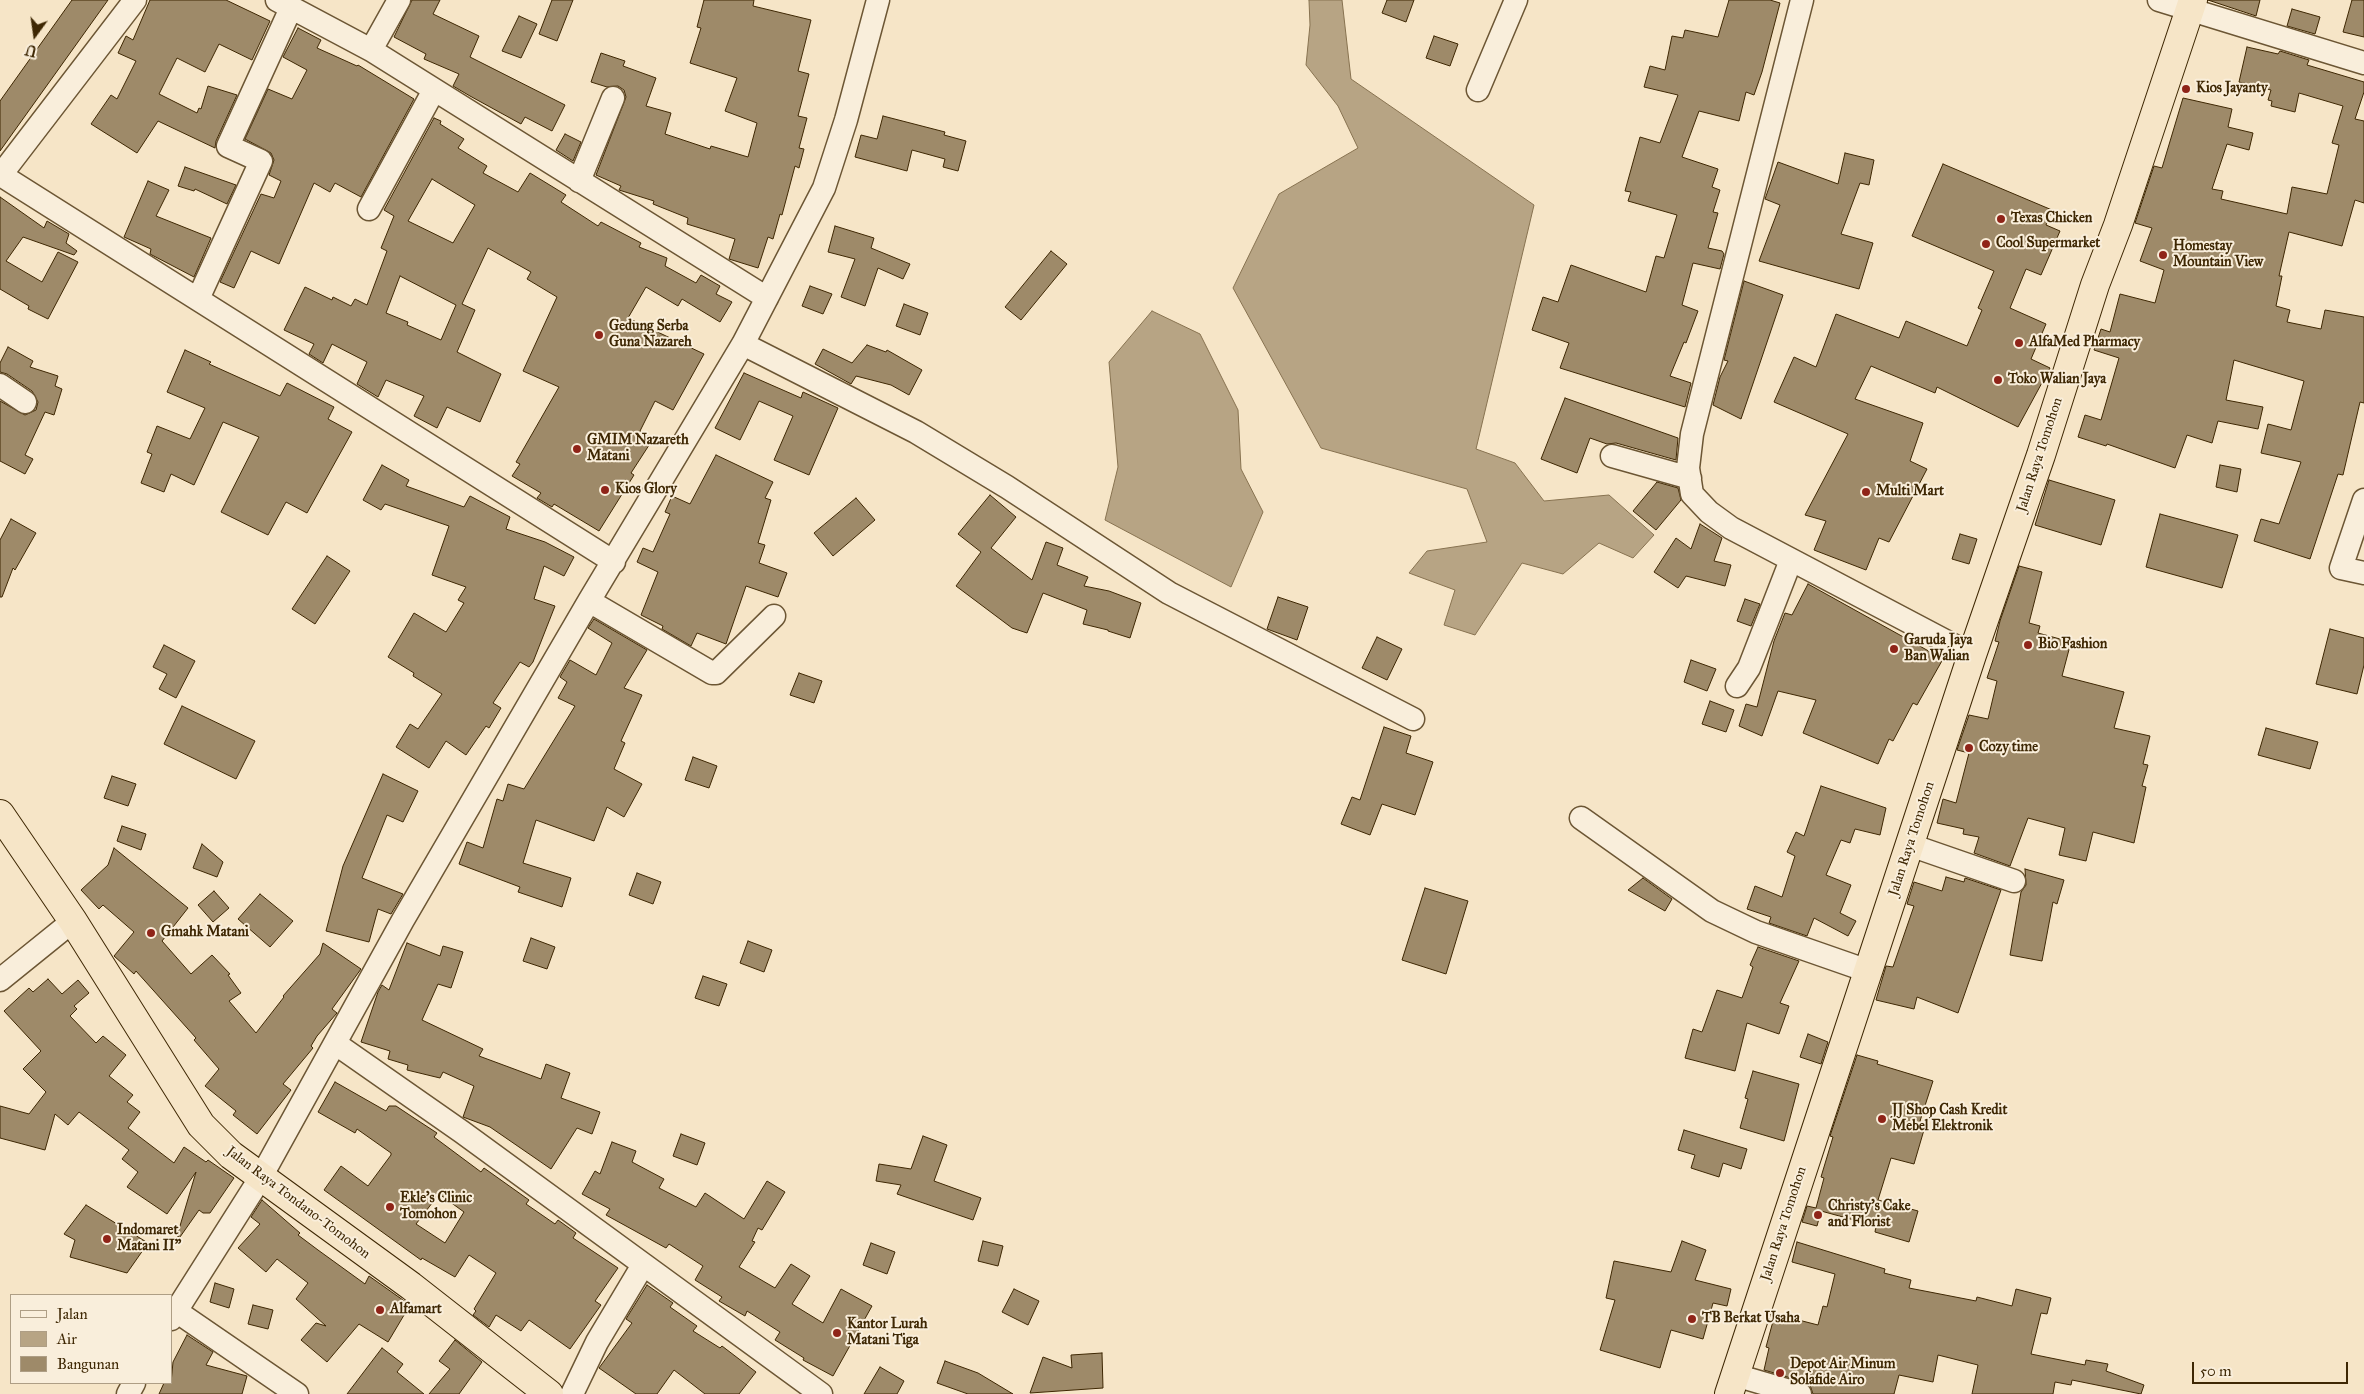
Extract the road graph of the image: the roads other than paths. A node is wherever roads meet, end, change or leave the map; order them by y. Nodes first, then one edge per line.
1 (135, 0) edge
2 (399, 0) edge
3 (878, 0) edge
4 (1516, 0) edge
5 (1802, 0) edge
6 (2159, 0) edge
7 (284, 4) edge
8 (2191, 5) edge
9 (371, 50) junction
10 (2364, 63) edge
11 (434, 90) junction
12 (1478, 90) dead end
13 (614, 98) dead end
14 (1, 176) edge
15 (579, 181) junction
16 (370, 209) dead end
17 (767, 298) junction
18 (198, 299) junction
19 (743, 344) junction
20 (0, 385) edge
21 (25, 402) dead end
22 (1612, 456) dead end
23 (1690, 478) junction
24 (2364, 500) edge
25 (1791, 560) junction
26 (614, 562) junction
27 (2364, 574) edge
28 (589, 601) junction
29 (774, 616) dead end
30 (1972, 656) junction
31 (1737, 686) dead end
32 (1412, 720) dead end
33 (0, 814) edge
34 (1581, 818) dead end
35 (1910, 845) junction
36 (2014, 880) dead end
37 (72, 921) junction
38 (1868, 971) junction
39 (0, 980) edge
40 (336, 1044) junction
41 (261, 1177) junction
42 (643, 1264) junction
43 (174, 1315) edge
44 (1732, 1385) edge
45 (283, 1390) edge
46 (549, 1394) edge
47 (572, 1394) edge
48 (821, 1394) edge
49 (1800, 1394) edge

1 - 14 street
2 - 9 street
3 - 17 street
4 - 12 street
5 - 23 street
6 - 8 street
7 - 9 street
7 - 18 street
8 - 10 street
8 - 30 highway, Jalan Raya Tomohon
9 - 11 street
11 - 15 street
11 - 16 street
13 - 15 street
14 - 18 street
15 - 17 street
17 - 19 street
18 - 26 street
19 - 26 street
19 - 32 street
20 - 21 street
22 - 23 street
23 - 25 street
24 - 27 street
25 - 30 street
25 - 31 street
26 - 28 street
28 - 29 street
28 - 40 street
30 - 35 highway, Jalan Raya Tomohon
33 - 37 highway, Jalan Raya Tondano-Tomohon
34 - 38 street
35 - 36 street
35 - 38 highway, Jalan Raya Tomohon
37 - 39 street
37 - 41 highway, Jalan Raya Tondano-Tomohon
38 - 44 highway, Jalan Raya Tomohon
40 - 41 street
40 - 42 street
41 - 43 street
41 - 46 highway, Jalan Raya Tondano-Tomohon
42 - 47 street
42 - 48 street
43 - 45 street
44 - 49 street

